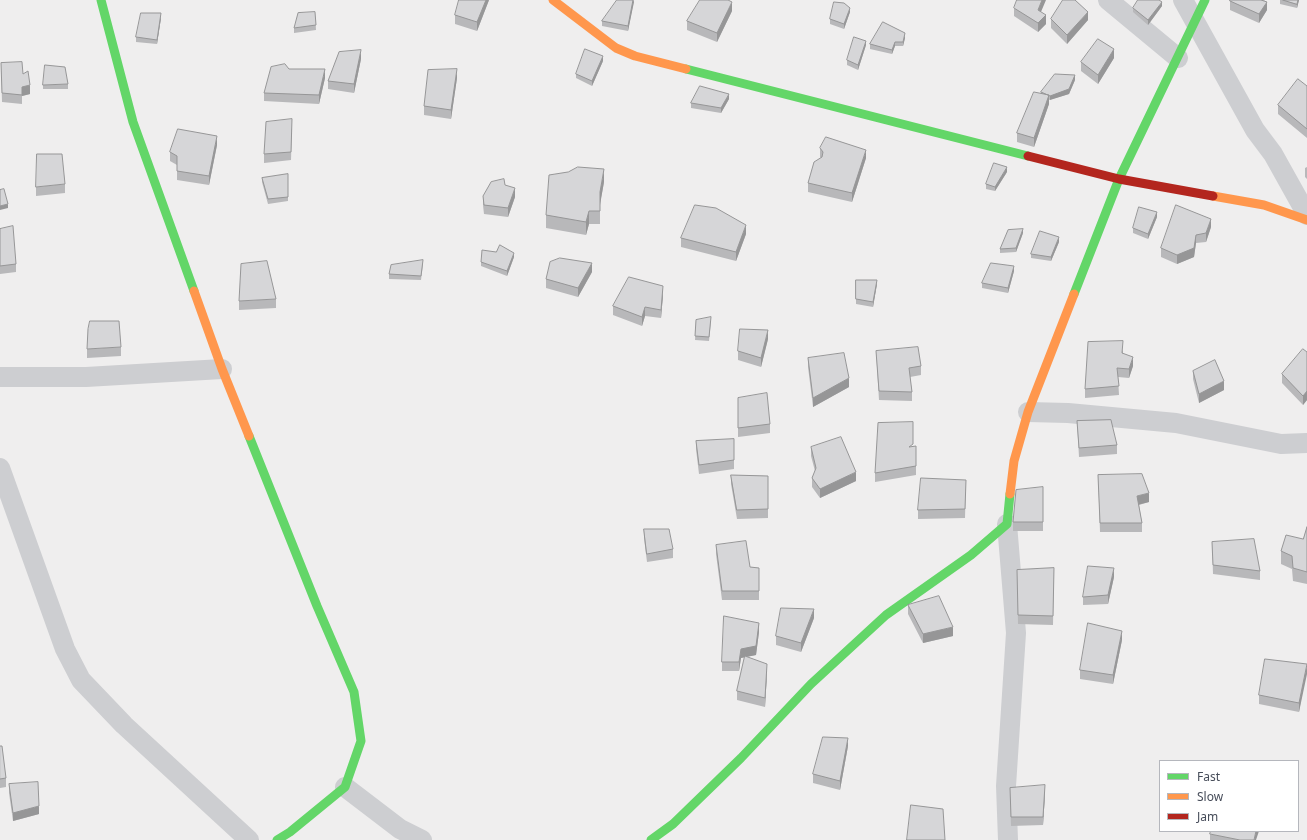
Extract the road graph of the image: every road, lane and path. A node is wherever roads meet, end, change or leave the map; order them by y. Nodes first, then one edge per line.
1 (101, 0) edge
2 (554, 0) edge
3 (1108, 0) edge
4 (1183, 0) edge
5 (1205, 0) edge
6 (1195, 23) junction
7 (1178, 58) junction
8 (1119, 180) junction
9 (1307, 215) edge
10 (1307, 220) edge
11 (222, 369) junction
12 (0, 377) edge
13 (1028, 412) junction
14 (1307, 443) edge
15 (0, 468) edge
16 (1007, 524) junction
17 (345, 787) junction
18 (249, 840) edge
19 (277, 840) edge
20 (422, 840) edge
21 (651, 840) edge
22 (1008, 840) edge

1 - 11 street
2 - 8 street
3 - 7 street
4 - 6 street
5 - 6 street
6 - 7 street
6 - 9 street
7 - 8 street
8 - 10 street
8 - 13 street
11 - 12 street
11 - 17 street
13 - 14 street
13 - 16 street
15 - 18 street
16 - 21 street
16 - 22 street
17 - 19 street
17 - 20 street

